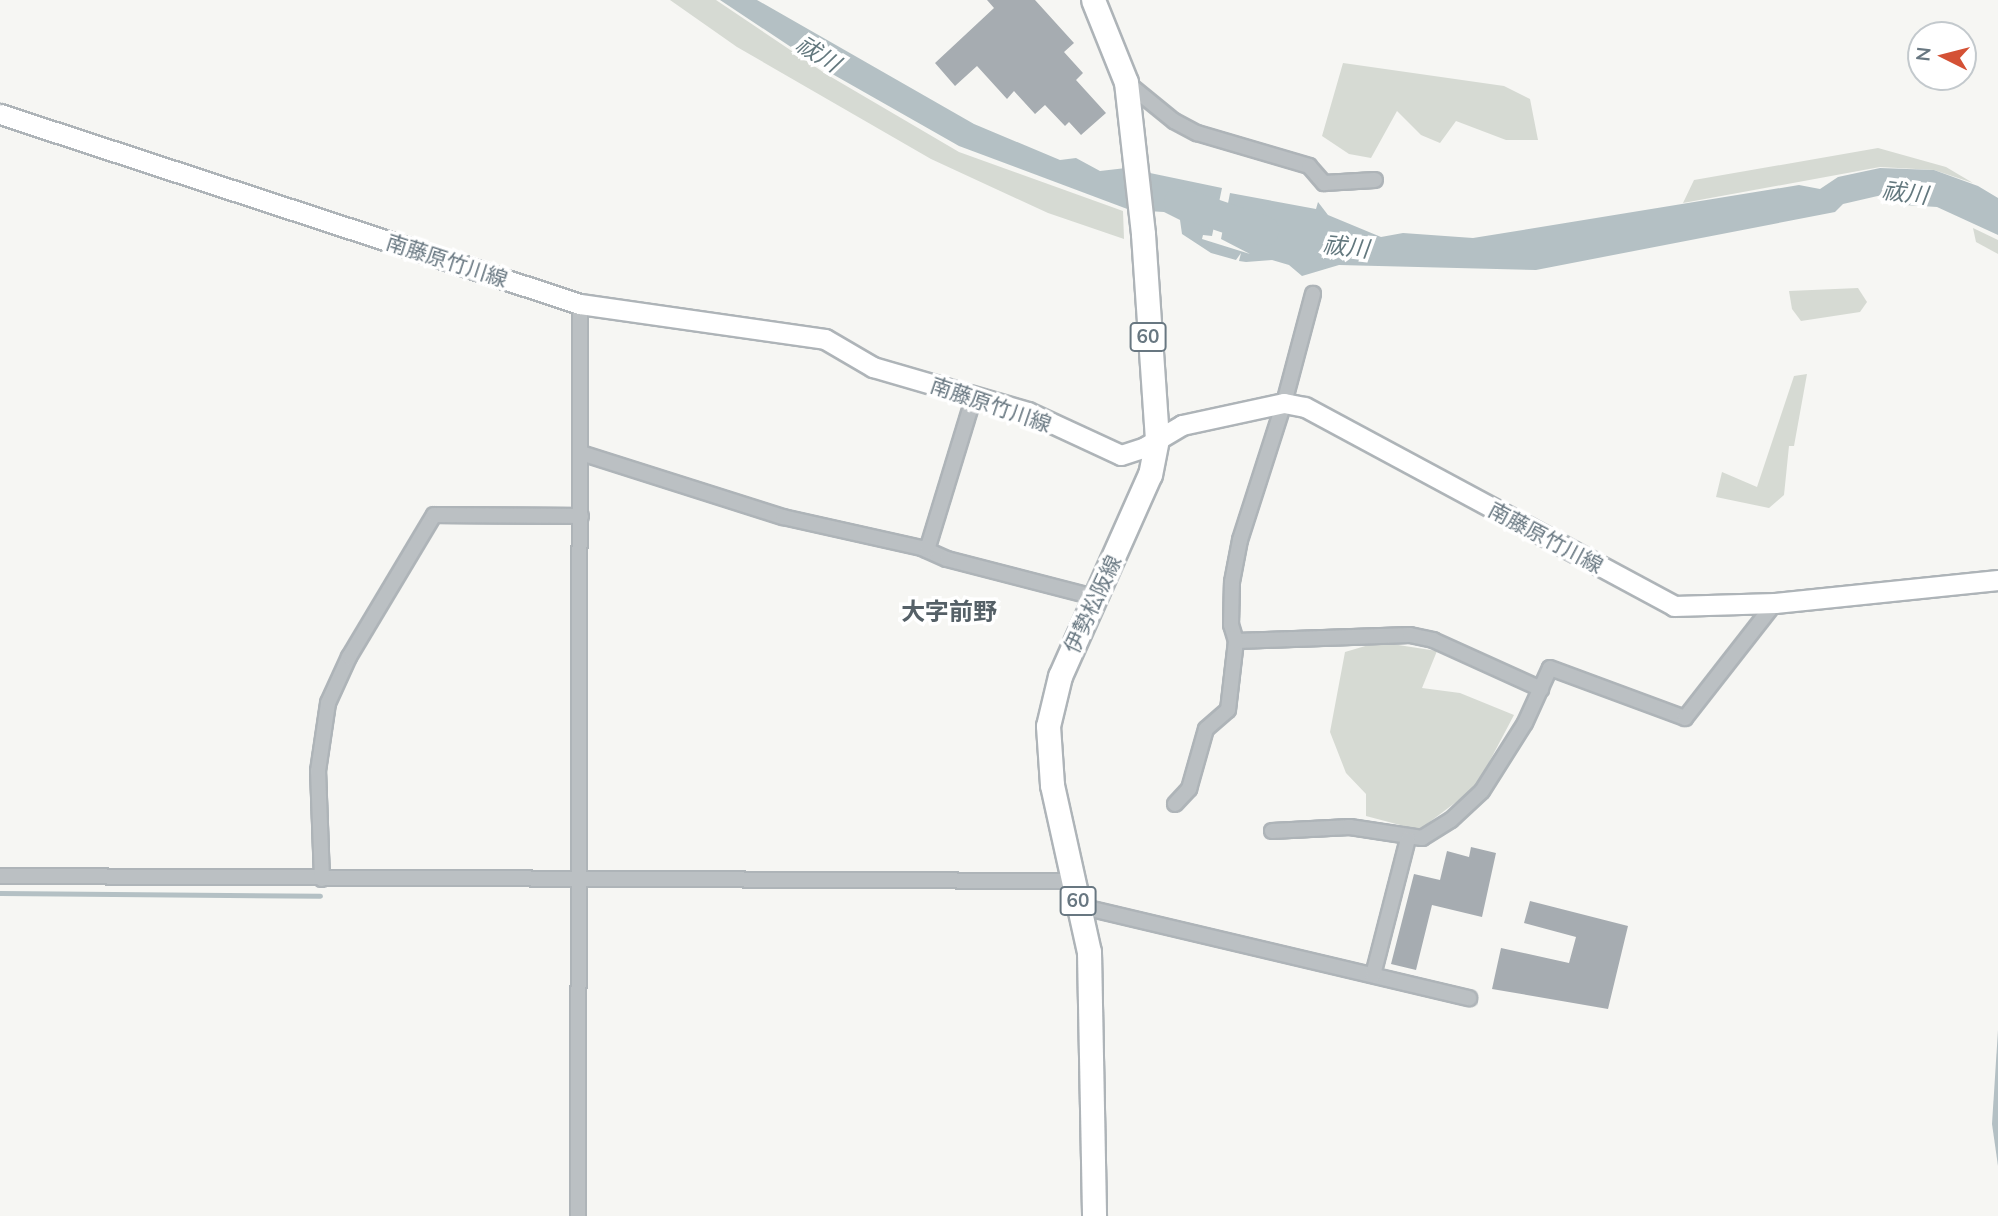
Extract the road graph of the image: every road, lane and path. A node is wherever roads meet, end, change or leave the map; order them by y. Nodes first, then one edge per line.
1 (1093, 0) edge
2 (1126, 82) junction
3 (0, 114) edge
4 (1375, 180) dead end
5 (1313, 294) dead end
6 (580, 304) junction
7 (974, 396) junction
8 (1284, 403) junction
9 (1157, 439) junction
10 (581, 453) junction
11 (581, 516) junction
12 (927, 550) junction
13 (1998, 580) edge
14 (1094, 597) junction
15 (1775, 603) junction
16 (1236, 641) junction
17 (1541, 689) junction
18 (1175, 804) dead end
19 (1272, 831) dead end
20 (1408, 839) junction
21 (0, 876) edge
22 (322, 879) junction
23 (580, 879) junction
24 (1073, 881) junction
25 (1079, 906) junction
26 (1373, 975) junction
27 (1469, 999) dead end
28 (578, 1216) edge
29 (1094, 1216) edge

1 - 2 main road, 伊勢松阪線 / 60
2 - 4 street
2 - 9 main road, 伊勢松阪線 / 60
3 - 6 main road, 南藤原竹川線
5 - 8 street
6 - 7 main road, 南藤原竹川線
6 - 10 street
7 - 9 main road, 南藤原竹川線
7 - 12 street
8 - 9 main road, 南藤原竹川線
8 - 15 main road, 南藤原竹川線
8 - 16 street
9 - 14 main road, 伊勢松阪線 / 60
10 - 11 street
10 - 12 street
11 - 22 street
11 - 23 street
12 - 14 street
13 - 15 main road, 南藤原竹川線
14 - 24 main road, 伊勢松阪線 / 60
15 - 17 street
16 - 17 street
16 - 18 street
17 - 20 street
19 - 20 street
20 - 26 street
21 - 22 street
22 - 23 street
23 - 24 street
23 - 28 street
24 - 25 main road, 伊勢松阪線 / 60
25 - 26 street
25 - 29 main road, 伊勢松阪線 / 60
26 - 27 street

